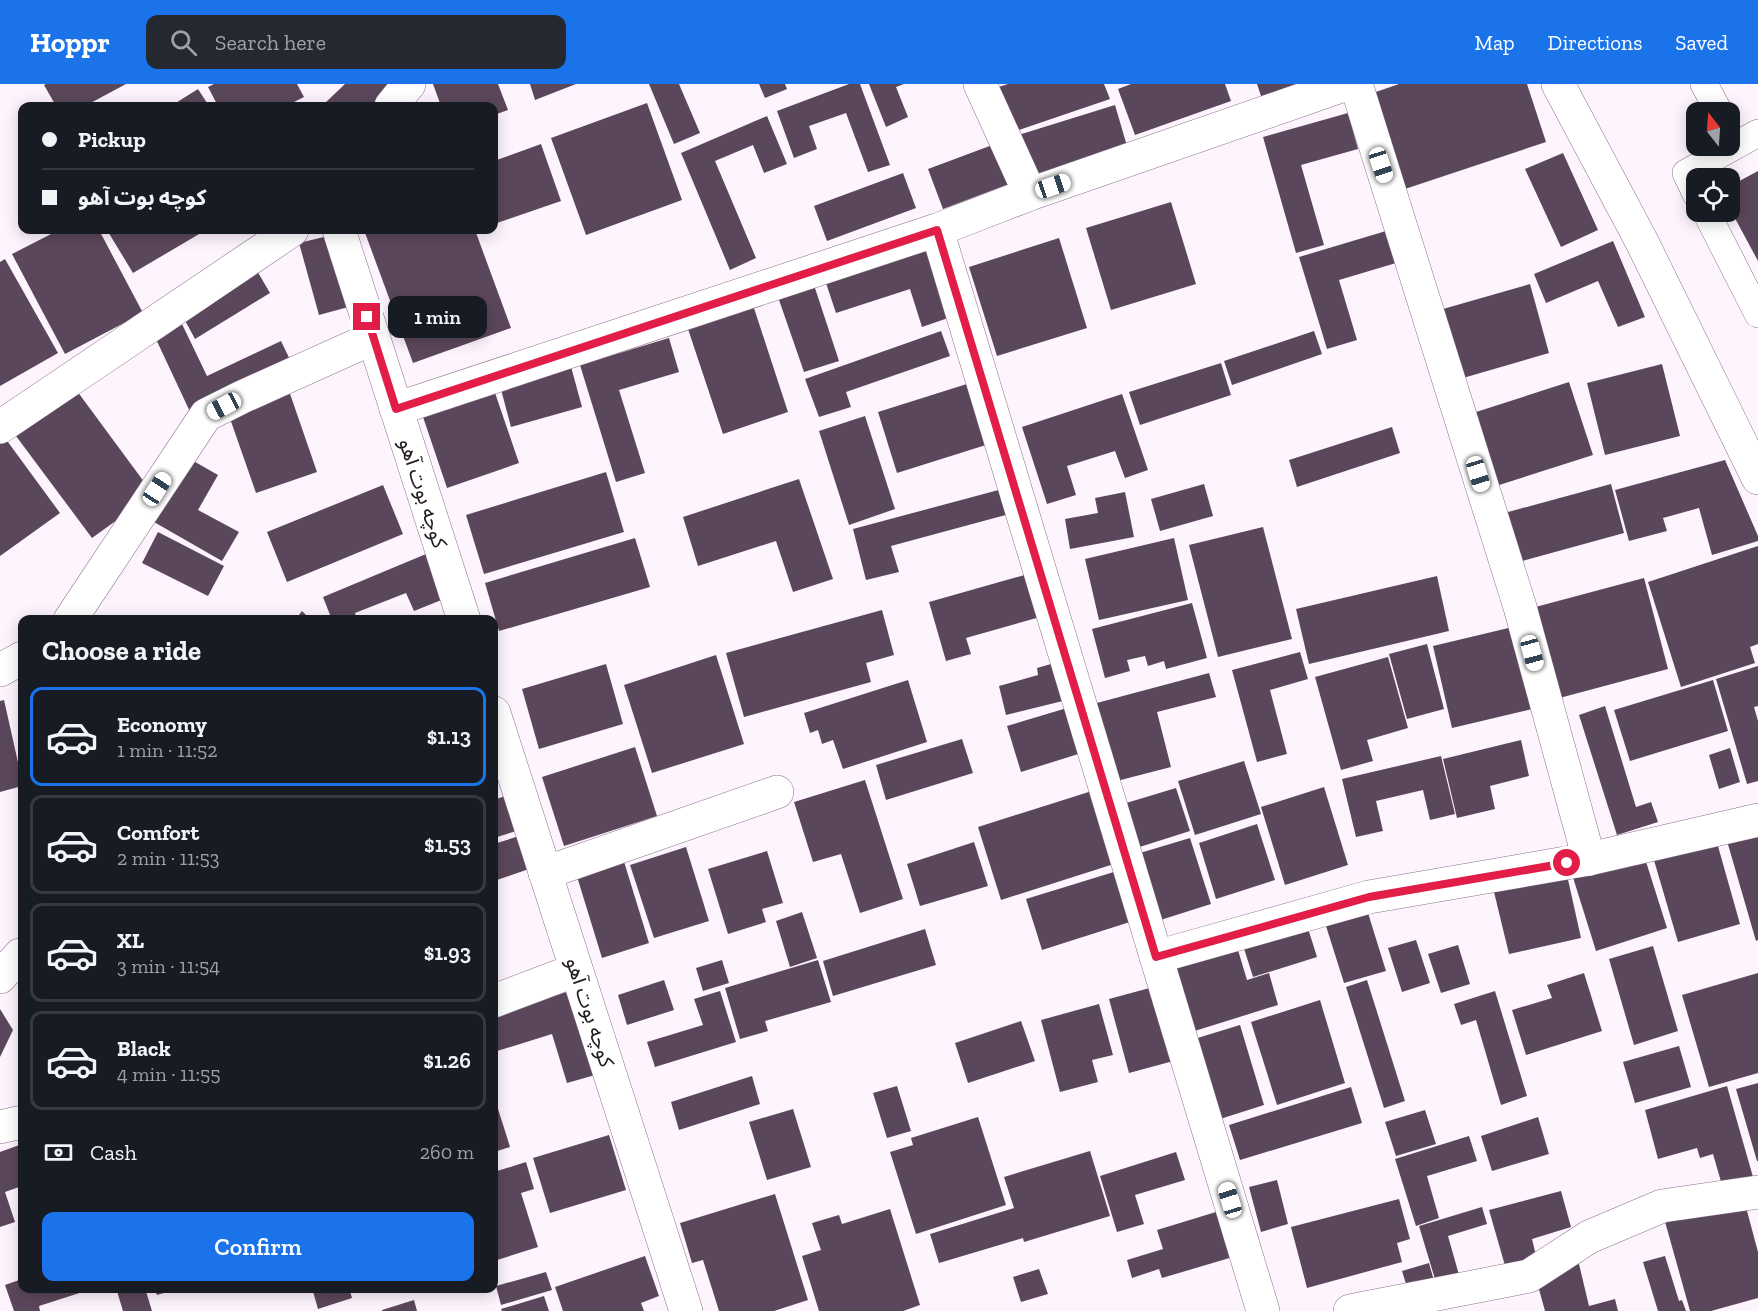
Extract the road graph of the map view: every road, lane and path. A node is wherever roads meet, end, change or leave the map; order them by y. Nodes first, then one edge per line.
1 (408, 84) edge
2 (980, 84) edge
3 (1347, 84) edge
4 (1356, 84) edge
5 (1558, 84) edge
6 (1704, 84) edge
7 (394, 102) edge
8 (1714, 102) edge
9 (1741, 136) edge
10 (1693, 168) edge
11 (1030, 194) junction
12 (1711, 222) edge
13 (937, 230) junction
14 (286, 234) edge
15 (340, 234) edge
16 (1758, 314) edge
17 (374, 338) junction
18 (396, 409) junction
19 (0, 427) edge
20 (1758, 478) edge
21 (73, 615) edge
22 (462, 615) edge
23 (18, 660) edge
24 (0, 670) edge
25 (498, 726) edge
26 (777, 792) dead end
27 (1758, 819) edge
28 (1589, 859) junction
29 (545, 873) junction
30 (1156, 957) junction
31 (576, 969) junction
32 (498, 999) edge
33 (18, 1123) edge
34 (0, 1128) edge
35 (1757, 1198) edge
36 (686, 1311) edge
37 (1263, 1311) edge
38 (1350, 1311) edge

1 - 7 street
2 - 11 street
3 - 11 street
4 - 28 street
5 - 20 street
6 - 8 lane
9 - 10 lane
11 - 13 street
12 - 16 lane
13 - 18 street
13 - 30 street
14 - 19 street
15 - 17 street, کوچه بوت آهو
17 - 18 street, کوچه بوت آهو
17 - 21 street
18 - 22 street, کوچه بوت آهو
23 - 24 street
25 - 29 street, کوچه بوت آهو
26 - 29 street
27 - 28 street
28 - 30 street
29 - 31 street, کوچه بوت آهو
30 - 37 street
31 - 32 street
31 - 36 street, کوچه بوت آهو
33 - 34 street
35 - 38 street

